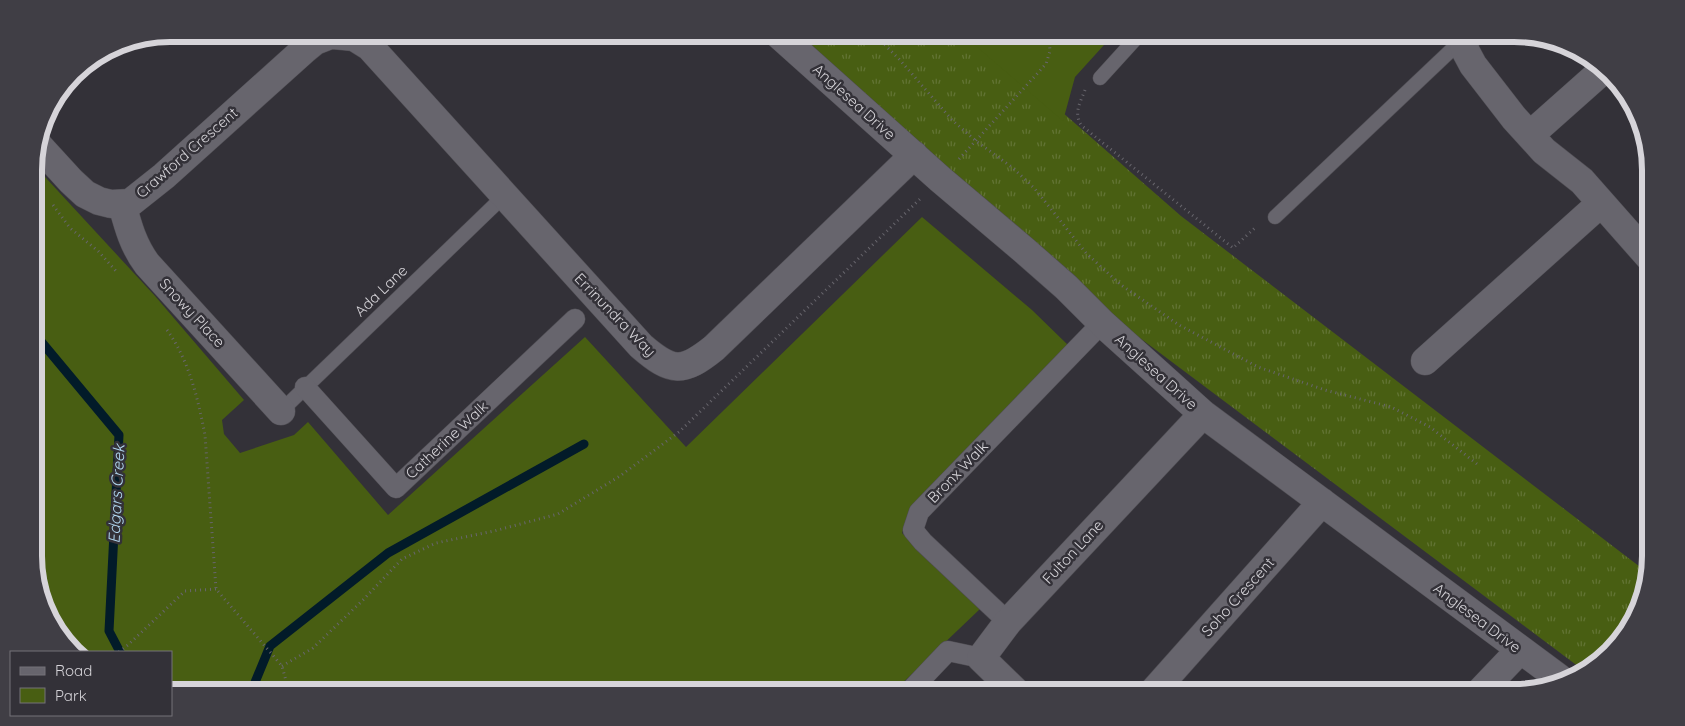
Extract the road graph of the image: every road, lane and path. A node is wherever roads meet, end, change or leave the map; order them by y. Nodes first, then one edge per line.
1 (882, 42) edge
2 (1049, 42) edge
3 (1132, 42) edge
4 (1458, 42) edge
5 (1464, 42) edge
6 (314, 43) edge
7 (364, 43) edge
8 (787, 43) edge
9 (1598, 74) edge
10 (1100, 78) joint
11 (1530, 135) junction
12 (976, 141) junction
13 (44, 152) edge
14 (914, 155) junction
15 (940, 179) junction
16 (505, 195) junction
17 (51, 201) dead end
18 (1601, 203) junction
19 (122, 204) junction
20 (1275, 217) joint
21 (1642, 249) edge
22 (120, 275) dead end
23 (576, 319) dead end
24 (1102, 324) junction
25 (163, 326) dead end
26 (1425, 361) dead end
27 (306, 387) junction
28 (281, 411) joint
29 (1203, 414) junction
30 (1477, 464) dead end
31 (1322, 502) junction
32 (216, 589) junction
33 (1008, 622) junction
34 (1520, 650) junction
35 (120, 651) edge
36 (981, 658) junction
37 (282, 666) junction
38 (1557, 677) edge
39 (916, 683) edge
40 (1007, 683) edge
41 (1161, 683) edge
42 (1489, 683) edge
43 (287, 684) edge

1 - 12 path
2 - 12 path
3 - 10 lane
4 - 20 lane
5 - 11 street
6 - 19 street, Crawford Crescent
7 - 16 street, Errinundra Way
8 - 14 street, Anglesea Drive
9 - 11 street
10 - 20 path
11 - 18 street
12 - 15 path
12 - 30 path
13 - 19 street, Crawford Crescent
14 - 15 street, Anglesea Drive
14 - 16 street, Errinundra Way
15 - 24 street, Anglesea Drive
15 - 37 path
16 - 27 lane, Ada Lane
17 - 22 path
18 - 21 street
18 - 26 street
19 - 28 street, Snowy Place
23 - 27 street, Catherine Walk
24 - 29 street, Anglesea Drive
24 - 33 street, Bronx Walk
25 - 32 path
27 - 28 lane, Ada Lane
29 - 31 street, Anglesea Drive
29 - 33 street, Fulton Lane
31 - 34 street, Anglesea Drive
31 - 41 street, Soho Crescent
32 - 35 path
32 - 37 path
33 - 36 street, Fulton Lane
34 - 38 street, Anglesea Drive
34 - 42 street
36 - 39 street
36 - 40 street
37 - 43 path

